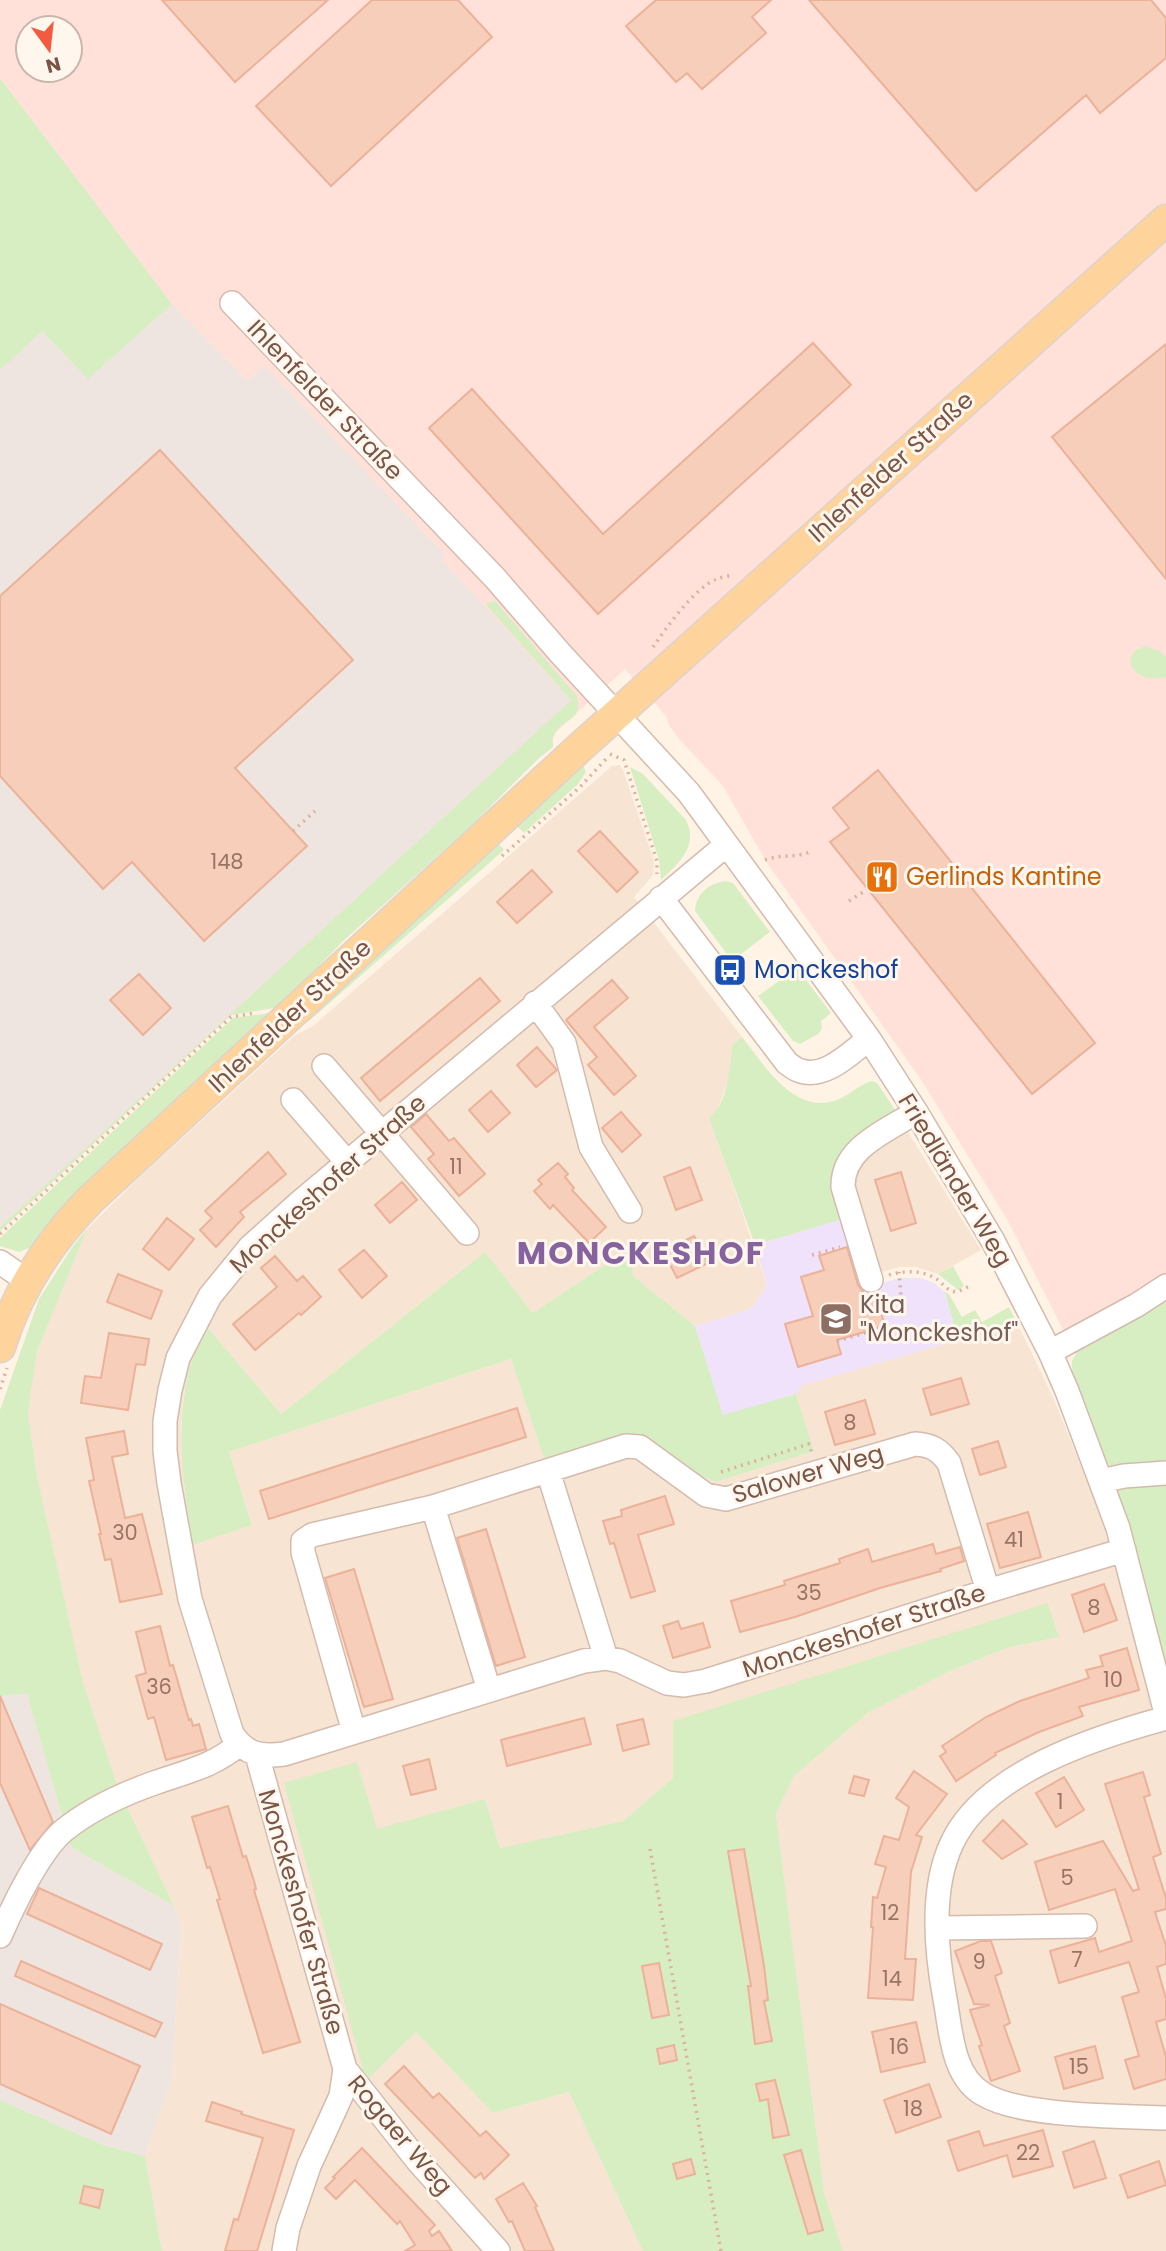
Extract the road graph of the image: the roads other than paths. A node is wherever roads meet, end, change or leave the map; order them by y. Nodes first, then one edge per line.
1 (1166, 220) edge
2 (232, 303) dead end
3 (617, 713) junction
4 (726, 845) junction
5 (658, 891) junction
6 (536, 1003) junction
7 (869, 1039) junction
8 (324, 1066) dead end
9 (293, 1100) dead end
10 (916, 1112) junction
11 (383, 1132) junction
12 (348, 1162) junction
13 (630, 1211) dead end
14 (467, 1233) dead end
15 (0, 1262) edge
16 (871, 1280) road end
17 (29, 1282) junction
18 (1166, 1286) edge
19 (0, 1347) edge
20 (1050, 1352) junction
21 (548, 1471) junction
22 (1166, 1473) edge
23 (1101, 1481) junction
24 (433, 1507) junction
25 (1124, 1550) junction
26 (988, 1591) junction
27 (606, 1658) junction
28 (489, 1690) junction
29 (1166, 1716) edge
30 (354, 1732) junction
31 (248, 1750) junction
32 (1085, 1926) dead end
33 (938, 1928) junction
34 (0, 1936) edge
35 (345, 2070) junction
36 (1166, 2118) edge
37 (284, 2251) edge
38 (498, 2251) edge

1 - 3 main road, Ihlenfelder Straße
2 - 3 street, Ihlenfelder Straße
3 - 4 street, Friedländer Weg
3 - 17 main road, Ihlenfelder Straße
4 - 5 street, Monckeshofer Straße
4 - 7 street, Friedländer Weg
5 - 6 street, Monckeshofer Straße
5 - 7 street
6 - 11 street, Monckeshofer Straße
6 - 13 street
7 - 10 street, Friedländer Weg
8 - 11 street
9 - 12 street
10 - 16 street
10 - 20 street, Friedländer Weg
11 - 12 street, Monckeshofer Straße
11 - 14 street
12 - 31 street, Monckeshofer Straße
15 - 17 street
17 - 19 main road, Ihlenfelder Straße
18 - 20 street
20 - 23 street, Friedländer Weg
21 - 24 street, Salower Weg
21 - 26 street, Salower Weg
21 - 27 street
22 - 23 street
23 - 25 street, Friedländer Weg
24 - 28 street
24 - 30 street, Salower Weg
25 - 26 street, Monckeshofer Straße
25 - 29 street, Friedländer Weg
26 - 27 street, Monckeshofer Straße
27 - 28 street, Monckeshofer Straße
28 - 30 street, Monckeshofer Straße
29 - 33 street
30 - 31 street, Monckeshofer Straße
31 - 34 street
31 - 35 street, Monckeshofer Straße
32 - 33 street
33 - 36 street
35 - 37 street, Rogaer Weg
35 - 38 street, Rogaer Weg

